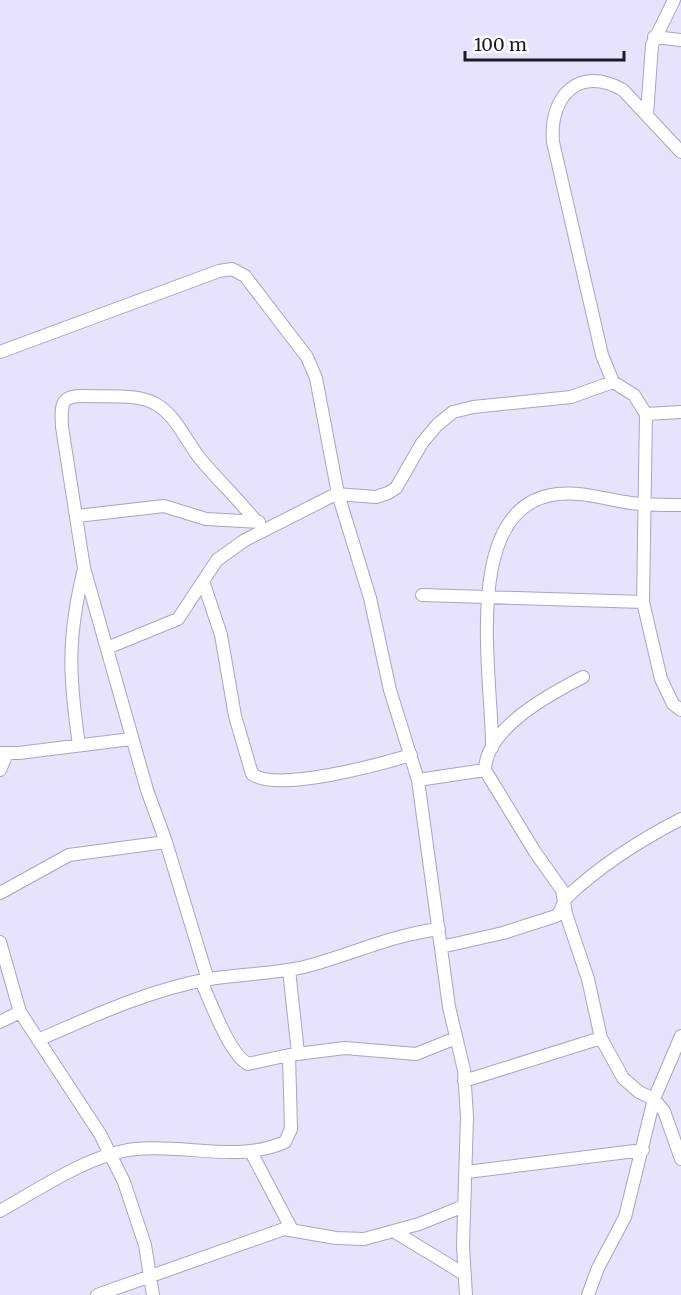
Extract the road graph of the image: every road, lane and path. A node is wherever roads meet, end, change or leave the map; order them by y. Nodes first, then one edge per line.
1 (674, 0) edge
2 (654, 37) junction
3 (681, 40) edge
4 (646, 114) junction
5 (666, 134) junction
6 (681, 134) edge
7 (681, 152) edge
8 (0, 352) edge
9 (613, 382) junction
10 (681, 412) edge
11 (646, 414) junction
12 (338, 494) junction
13 (646, 505) junction
14 (681, 505) edge
15 (77, 516) junction
16 (255, 520) junction
17 (275, 526) junction
18 (84, 568) junction
19 (202, 580) junction
20 (422, 595) dead end
21 (488, 597) junction
22 (643, 602) junction
23 (107, 648) junction
24 (583, 677) dead end
25 (681, 710) edge
26 (131, 739) junction
27 (79, 745) junction
28 (492, 747) junction
29 (4, 753) edge
30 (411, 755) junction
31 (0, 770) edge
32 (485, 770) junction
33 (418, 780) junction
34 (681, 819) edge
35 (166, 842) junction
36 (0, 893) edge
37 (564, 901) junction
38 (439, 929) junction
39 (0, 942) edge
40 (441, 947) junction
41 (289, 970) junction
42 (204, 981) junction
43 (20, 1012) junction
44 (0, 1022) edge
45 (681, 1036) edge
46 (456, 1038) junction
47 (601, 1038) junction
48 (38, 1040) junction
49 (294, 1054) junction
50 (464, 1081) junction
51 (654, 1099) junction
52 (643, 1149) junction
53 (251, 1152) junction
54 (111, 1153) junction
55 (681, 1159) edge
56 (467, 1172) junction
57 (464, 1206) junction
58 (0, 1211) edge
59 (291, 1228) junction
60 (395, 1232) junction
61 (464, 1274) junction
62 (152, 1276) junction
63 (97, 1295) edge
64 (153, 1295) edge
65 (466, 1295) edge
66 (588, 1295) edge

1 - 2 street
2 - 3 street
2 - 4 street
4 - 5 street
4 - 9 street
5 - 6 street
5 - 7 street
8 - 12 street
9 - 11 street
9 - 12 street
10 - 11 street
11 - 13 street
12 - 17 street
12 - 30 street
13 - 14 street
13 - 21 street
13 - 22 street
15 - 16 street
15 - 16 street
15 - 18 street
16 - 17 street
17 - 19 street
18 - 23 street
18 - 27 street
19 - 23 street
19 - 30 street
20 - 21 street
21 - 22 street
21 - 28 street
22 - 25 street
23 - 26 street
24 - 28 street
26 - 27 street
26 - 35 street
27 - 29 street
28 - 32 street
29 - 31 street
30 - 33 street
32 - 33 street
32 - 37 street
33 - 38 street
34 - 37 street
35 - 36 street
35 - 42 street
37 - 40 street
37 - 47 street
38 - 40 street
38 - 41 street
39 - 43 street
40 - 46 street
41 - 42 street
41 - 49 street
42 - 48 street
42 - 49 street
43 - 44 street
43 - 48 street
45 - 51 street
46 - 49 street
46 - 50 street
47 - 50 street
47 - 51 street
48 - 54 street
49 - 53 street
50 - 56 street
51 - 52 street
51 - 55 street
52 - 56 street
52 - 66 street
53 - 54 street
53 - 59 street
54 - 58 street
54 - 62 street
56 - 57 street
57 - 60 street
57 - 61 street
59 - 60 street
59 - 62 street
60 - 61 street
61 - 65 street
62 - 63 street
62 - 64 street

